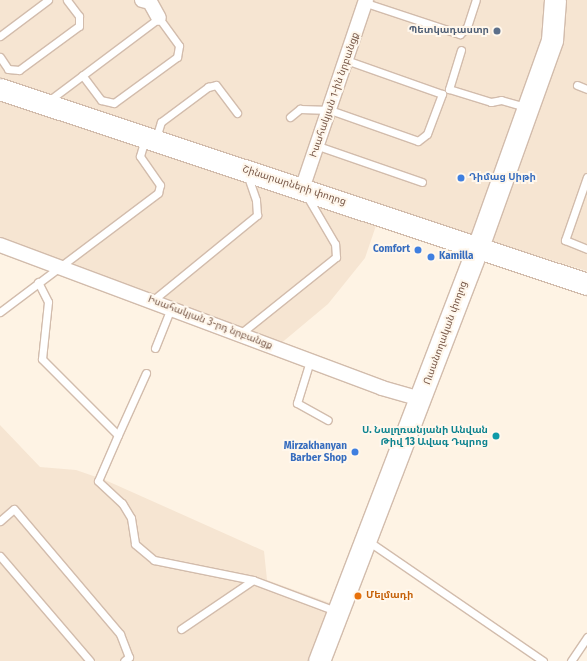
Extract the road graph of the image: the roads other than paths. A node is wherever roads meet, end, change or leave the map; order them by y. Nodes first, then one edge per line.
1 (48, 0) edge
2 (67, 0) edge
3 (142, 0) edge
4 (476, 0) edge
5 (555, 0) edge
6 (366, 1) edge
7 (159, 18) junction
8 (0, 36) edge
9 (461, 50) dead end
10 (0, 57) edge
11 (346, 60) junction
12 (82, 75) junction
13 (577, 86) dead end
14 (0, 89) edge
15 (449, 89) junction
16 (587, 89) edge
17 (442, 94) junction
18 (44, 104) junction
19 (526, 107) junction
20 (330, 110) junction
21 (237, 113) dead end
22 (290, 117) dead end
23 (150, 138) junction
24 (318, 146) junction
25 (246, 170) junction
26 (587, 177) edge
27 (422, 182) dead end
28 (302, 189) junction
29 (0, 245) edge
30 (478, 247) junction
31 (587, 249) edge
32 (59, 266) junction
33 (38, 282) junction
34 (587, 284) edge
35 (152, 300) junction
36 (171, 308) junction
37 (0, 312) edge
38 (240, 334) junction
39 (155, 348) dead end
40 (310, 361) junction
41 (146, 373) dead end
42 (422, 399) junction
43 (328, 420) dead end
44 (118, 435) junction
45 (0, 521) edge
46 (368, 541) junction
47 (0, 556) edge
48 (253, 580) junction
49 (338, 612) junction
50 (181, 630) dead end
51 (587, 637) edge
52 (90, 661) edge
53 (124, 661) edge
54 (319, 661) edge
55 (543, 661) edge
56 (571, 661) edge

1 - 8 lane
2 - 10 lane
3 - 7 street
4 - 6 lane
5 - 19 street, Ուսանողական փողոց
6 - 11 street, Իսահակյան 1-ին նրբանցք
7 - 12 lane
7 - 12 lane
9 - 15 lane
11 - 17 lane
11 - 20 street, Իսահակյան 1-ին նրբանցք
12 - 18 lane
13 - 16 lane
14 - 18 street, Շինարարների փողոց
15 - 17 lane
15 - 19 lane
17 - 20 lane
18 - 23 street, Շինարարների փողոց
19 - 30 street, Ուսանողական փողոց
20 - 22 lane
20 - 24 street, Իսահակյան 1-ին նրբանցք
21 - 23 lane
23 - 25 street, Շինարարների փողոց
23 - 32 lane
24 - 27 lane
24 - 28 street, Իսահակյան 1-ին նրբանցք
25 - 28 street, Շինարարների փողոց
25 - 35 lane
26 - 31 lane
28 - 30 street, Շինարարների փողոց
28 - 38 lane
29 - 32 street, Իսահակյան 3-րդ նրբանցք
30 - 34 street, Շինարարների փողոց
30 - 42 street, Ուսանողական փողոց
32 - 33 lane
32 - 35 street, Իսահակյան 3-րդ նրբանցք
33 - 37 lane
33 - 44 lane
35 - 36 street, Իսահակյան 3-րդ նրբանցք
36 - 38 street, Իսահակյան 3-րդ նրբանցք
36 - 39 lane
38 - 40 street, Իսահակյան 3-րդ նրբանցք
40 - 42 street, Իսահակյան 3-րդ նրբանցք
40 - 43 lane
41 - 44 lane
42 - 46 street, Ուսանողական փողոց
44 - 48 lane
45 - 53 lane
46 - 49 street, Ուսանողական փողոց
46 - 55 lane
47 - 52 lane
48 - 49 lane
48 - 50 lane
49 - 54 street, Ուսանողական փողոց
51 - 56 lane

